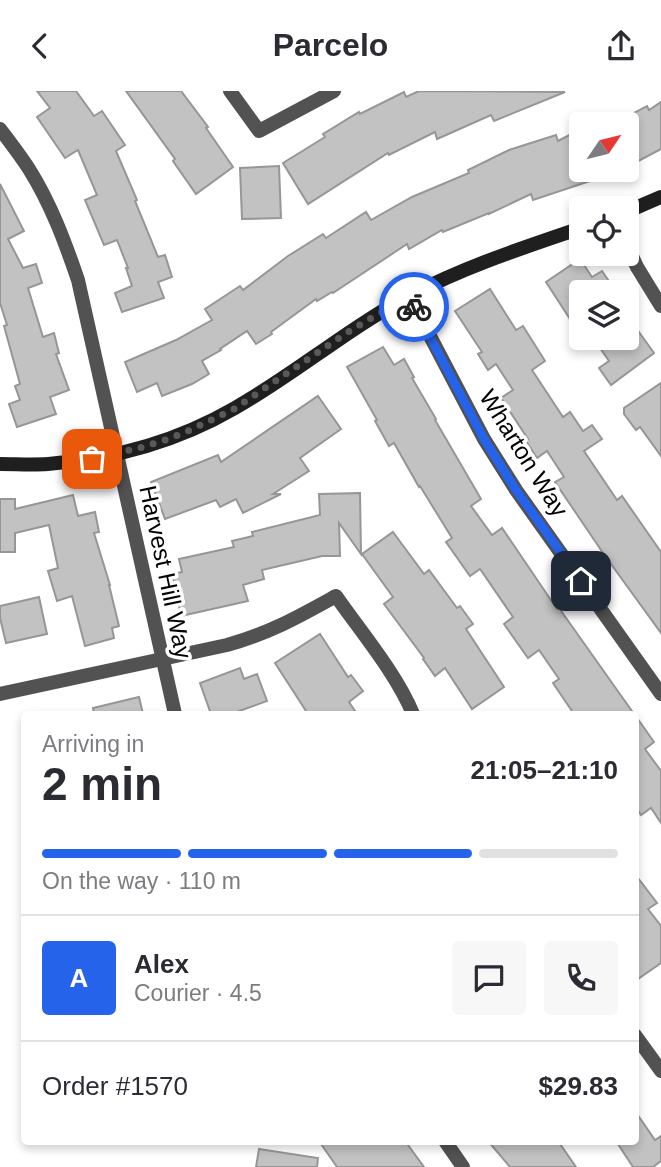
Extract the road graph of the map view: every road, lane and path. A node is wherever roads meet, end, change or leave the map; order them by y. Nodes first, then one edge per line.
1 (230, 91) edge
2 (334, 91) edge
3 (0, 129) edge
4 (661, 197) edge
5 (639, 206) edge
6 (569, 232) edge
7 (637, 266) edge
8 (409, 296) junction
9 (661, 306) edge
10 (117, 454) junction
11 (0, 464) edge
12 (162, 659) junction
13 (661, 694) edge
14 (0, 695) edge
15 (174, 711) edge
16 (412, 711) edge
17 (639, 1041) edge
18 (661, 1071) edge
19 (448, 1145) edge
20 (463, 1167) edge

1 - 2 street
3 - 10 street, Harvest Hill Way
4 - 5 street
6 - 8 street
7 - 9 street
8 - 10 street
8 - 13 street, Wharton Way
10 - 11 street
10 - 12 street, Harvest Hill Way
12 - 14 street
12 - 15 street, Harvest Hill Way
12 - 16 street
17 - 18 street
19 - 20 street

